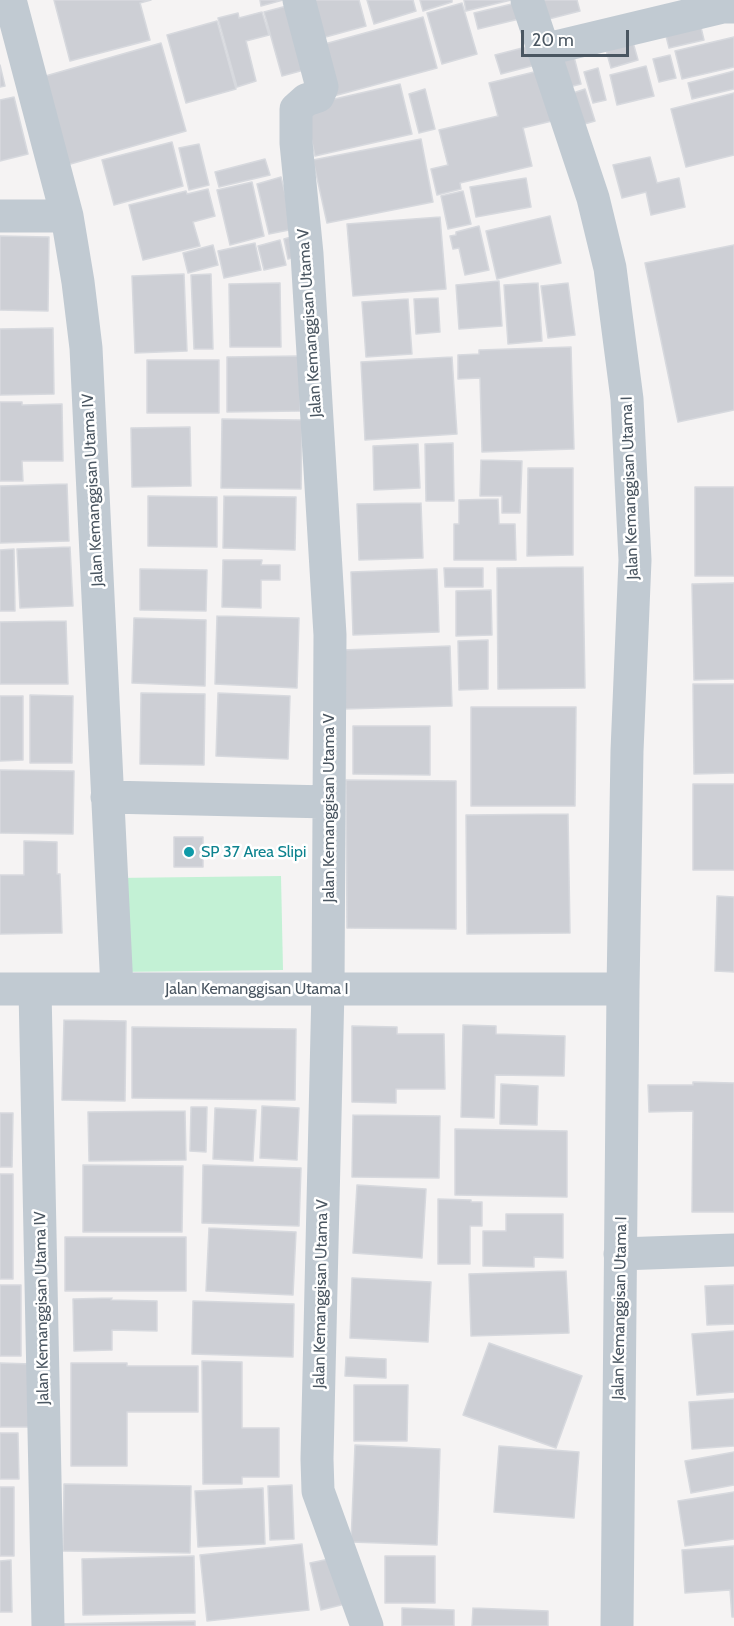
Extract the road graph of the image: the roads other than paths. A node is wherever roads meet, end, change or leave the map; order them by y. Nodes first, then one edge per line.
1 (10, 0) edge
2 (299, 0) edge
3 (527, 0) edge
4 (734, 7) edge
5 (543, 50) junction
6 (0, 216) edge
7 (67, 216) junction
8 (107, 798) junction
9 (329, 802) junction
10 (0, 989) edge
11 (35, 989) junction
12 (117, 989) junction
13 (328, 989) junction
14 (623, 989) junction
15 (734, 1250) edge
16 (621, 1254) junction
17 (48, 1626) edge
18 (367, 1626) edge
19 (618, 1626) edge

1 - 7 street, Jalan Kemanggisan Utama IV
2 - 9 street, Jalan Kemanggisan Utama V
3 - 5 street, Jalan Kemanggisan Utama I
4 - 5 street
5 - 14 street, Jalan Kemanggisan Utama I
6 - 7 street
7 - 8 street, Jalan Kemanggisan Utama IV
8 - 9 street
8 - 12 street, Jalan Kemanggisan Utama IV
9 - 13 street, Jalan Kemanggisan Utama V
10 - 11 street, Jalan Kemanggisan Utama I
11 - 12 street, Jalan Kemanggisan Utama I
11 - 17 street, Jalan Kemanggisan Utama IV
12 - 13 street, Jalan Kemanggisan Utama I
13 - 14 street, Jalan Kemanggisan Utama I
13 - 18 street, Jalan Kemanggisan Utama V
14 - 16 street, Jalan Kemanggisan Utama I
15 - 16 street
16 - 19 street, Jalan Kemanggisan Utama I

